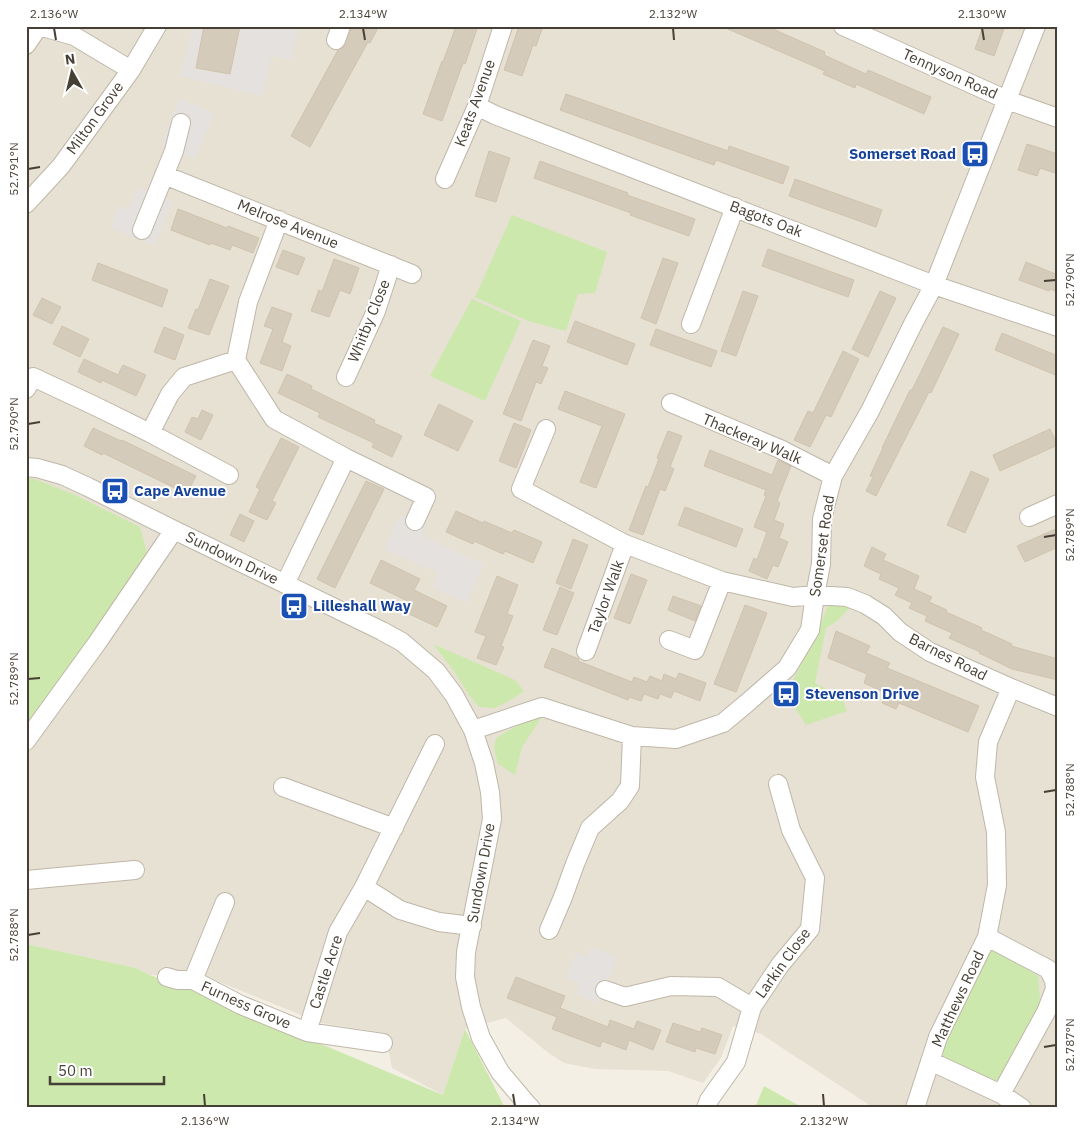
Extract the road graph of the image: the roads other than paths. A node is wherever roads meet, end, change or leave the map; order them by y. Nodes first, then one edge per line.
1 (39, 26) edge
2 (157, 26) edge
3 (503, 26) edge
4 (843, 26) edge
5 (1036, 26) edge
6 (26, 45) edge
7 (131, 70) junction
8 (1007, 100) junction
9 (477, 106) junction
10 (1058, 118) edge
11 (181, 123) dead end
12 (164, 174) junction
13 (445, 179) dead end
14 (26, 204) edge
15 (735, 207) junction
16 (279, 220) junction
17 (142, 230) dead end
18 (391, 265) junction
19 (412, 274) dead end
20 (934, 285) junction
21 (691, 324) dead end
22 (1058, 327) edge
23 (236, 360) junction
24 (346, 377) dead end
25 (26, 389) edge
26 (671, 403) dead end
27 (546, 429) dead end
28 (150, 433) junction
29 (346, 458) junction
30 (26, 467) edge
31 (229, 475) dead end
32 (833, 476) junction
33 (1058, 504) edge
34 (1029, 518) dead end
35 (415, 521) dead end
36 (174, 530) junction
37 (625, 544) junction
38 (722, 581) junction
39 (286, 584) junction
40 (815, 595) junction
41 (669, 640) dead end
42 (586, 651) dead end
43 (1011, 688) junction
44 (1058, 707) edge
45 (473, 730) junction
46 (632, 736) junction
47 (26, 741) edge
48 (428, 749) dead end
49 (778, 784) dead end
50 (283, 787) dead end
51 (394, 828) junction
52 (135, 870) dead end
53 (26, 880) edge
54 (364, 887) junction
55 (225, 902) dead end
56 (472, 926) junction
57 (549, 930) dead end
58 (987, 937) junction
59 (167, 977) dead end
60 (193, 980) junction
61 (604, 990) dead end
62 (752, 1007) junction
63 (307, 1032) junction
64 (384, 1043) dead end
65 (930, 1061) junction
66 (1001, 1094) junction
67 (532, 1108) edge
68 (706, 1108) edge
69 (915, 1108) edge
70 (1022, 1108) edge

1 - 6 street
1 - 7 street
2 - 7 street, Milton Grove
3 - 9 street, Keats Avenue
4 - 8 street, Tennyson Road
5 - 8 street, Somerset Road
7 - 14 street, Milton Grove
8 - 10 street, Tennyson Road
8 - 20 street, Somerset Road
9 - 13 street, Keats Avenue
9 - 15 street, Bagots Oak
11 - 12 street
12 - 16 street, Melrose Avenue
12 - 17 street
15 - 20 street, Bagots Oak
15 - 21 street
16 - 18 street, Melrose Avenue
16 - 23 street
18 - 19 street, Melrose Avenue
18 - 24 street, Whitby Close
20 - 22 street, Bagots Oak
20 - 32 street, Somerset Road
23 - 28 street
23 - 29 street
25 - 28 street
26 - 32 street, Thackeray Walk
27 - 37 street
28 - 31 street
29 - 35 street
29 - 39 street
30 - 36 street, Sundown Drive
32 - 40 street, Somerset Road
33 - 34 street
36 - 39 street, Sundown Drive
36 - 47 street
37 - 38 street
37 - 42 street, Taylor Walk
38 - 40 street
38 - 41 street
39 - 45 street, Sundown Drive
40 - 43 street, Barnes Road
40 - 46 street, Somerset Road
43 - 44 street, Barnes Road
43 - 58 street, Matthews Road
45 - 46 street, Somerset Road
45 - 56 street, Sundown Drive
46 - 57 street
48 - 51 street, Castle Acre
49 - 62 street, Larkin Close
50 - 51 street
51 - 54 street, Castle Acre
52 - 53 street
54 - 56 street
54 - 63 street, Castle Acre
55 - 60 street, Furness Grove
56 - 67 street, Sundown Drive
58 - 65 street, Matthews Road
58 - 66 street, Matthews Road
59 - 60 street
60 - 63 street, Furness Grove
61 - 62 street
62 - 68 street, Larkin Close
63 - 64 street, Furness Grove
65 - 66 street, Matthews Road
65 - 69 street, Matthews Road
66 - 70 street

